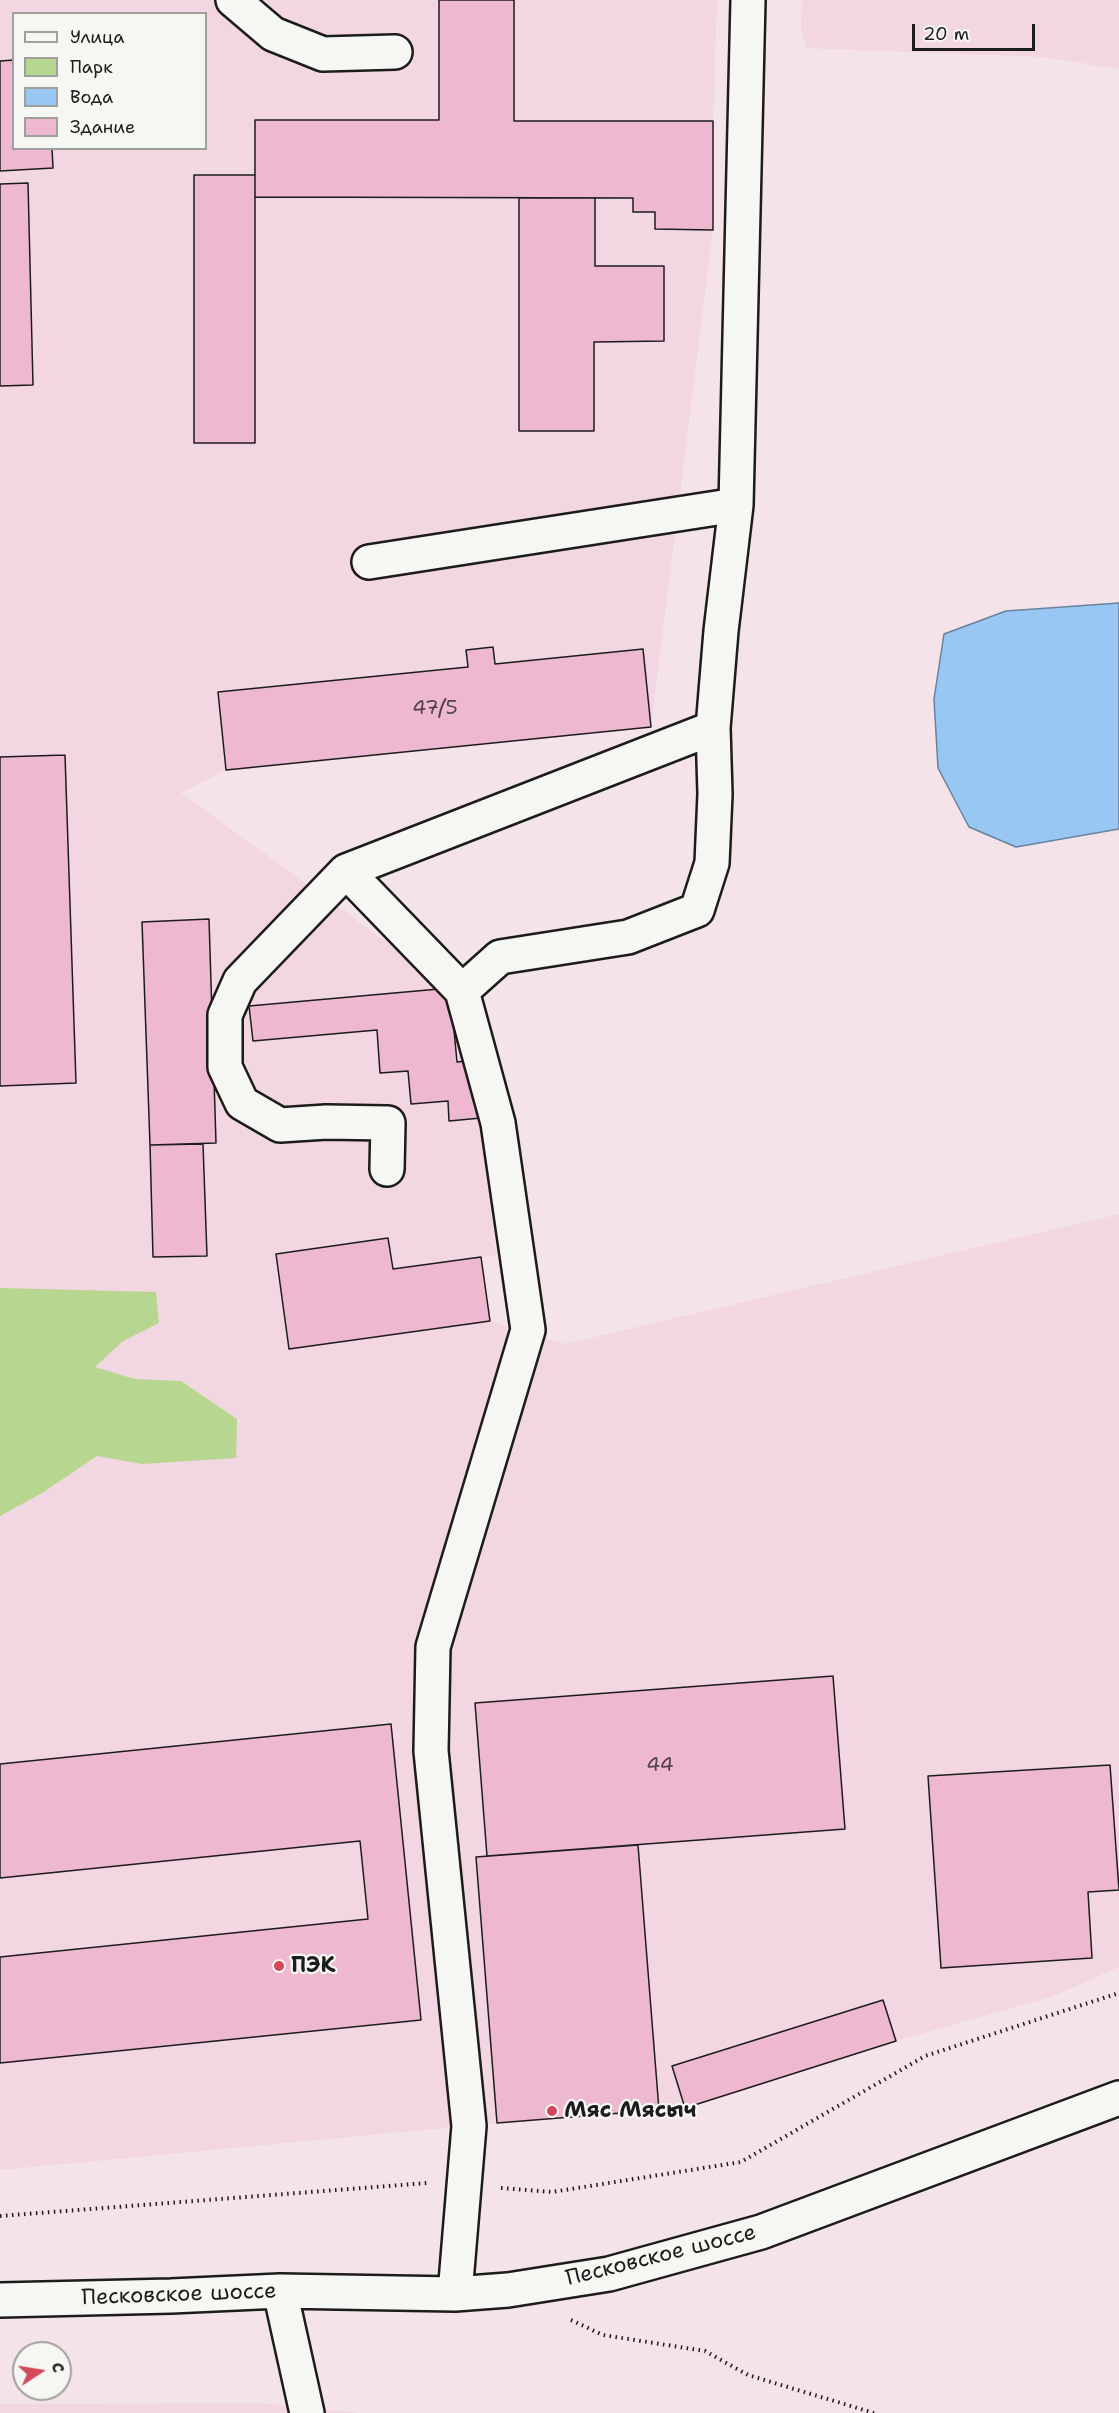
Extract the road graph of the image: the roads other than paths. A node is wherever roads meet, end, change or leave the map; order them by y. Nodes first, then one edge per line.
1 (233, 0) edge
2 (748, 0) edge
3 (395, 52) dead end
4 (735, 505) junction
5 (369, 562) dead end
6 (713, 728) junction
7 (346, 871) junction
8 (462, 992) junction
9 (387, 1169) dead end
10 (1119, 2098) edge
11 (279, 2290) junction
12 (455, 2294) junction
13 (0, 2300) edge
14 (307, 2413) edge

1 - 3 street
2 - 4 street
4 - 5 street
4 - 6 street
6 - 7 street
6 - 8 street
7 - 8 street
7 - 9 street
8 - 12 street
10 - 12 street, Песковское шоссе
11 - 12 street, Песковское шоссе
11 - 13 street, Песковское шоссе
11 - 14 street

